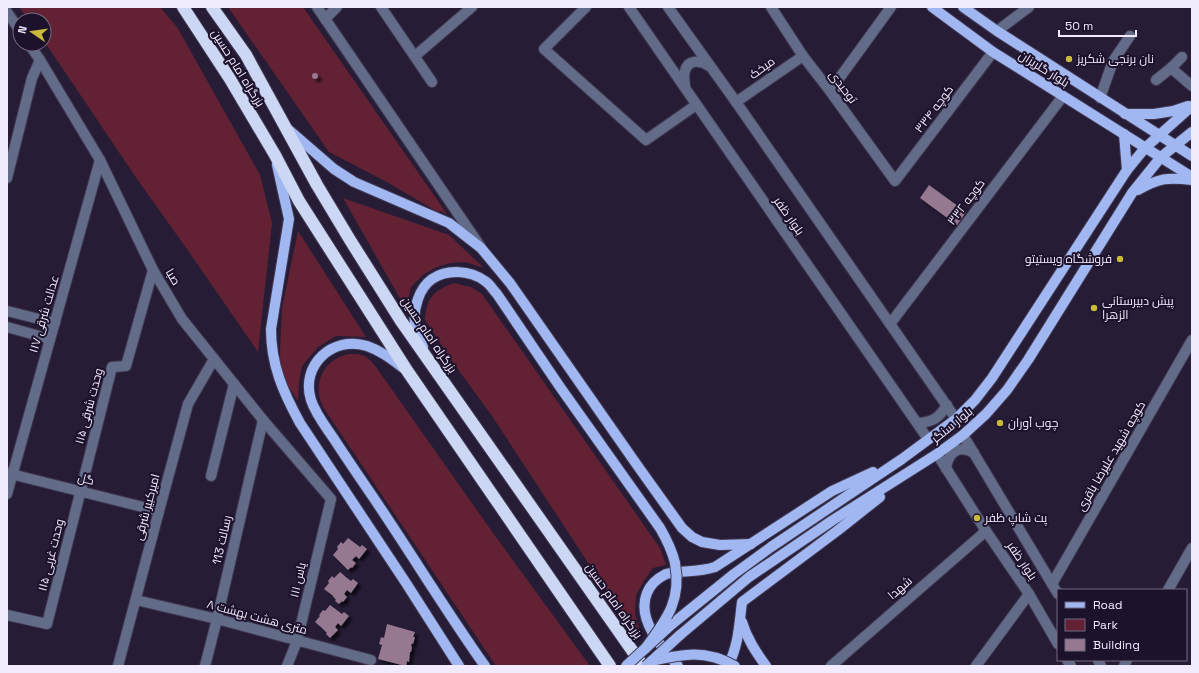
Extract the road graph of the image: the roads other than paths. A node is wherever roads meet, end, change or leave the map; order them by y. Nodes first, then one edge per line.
1 (183, 7) edge
2 (212, 7) edge
3 (318, 7) edge
4 (337, 7) edge
5 (381, 7) edge
6 (472, 7) edge
7 (586, 7) edge
8 (629, 7) edge
9 (668, 7) edge
10 (771, 7) edge
11 (891, 7) edge
12 (932, 7) edge
13 (963, 7) edge
14 (1029, 7) edge
15 (325, 19) junction
16 (996, 31) junction
17 (1130, 36) dead end
18 (34, 52) edge
19 (993, 52) junction
20 (415, 56) junction
21 (803, 56) junction
22 (1182, 57) dead end
23 (40, 60) junction
24 (1171, 68) junction
25 (712, 69) junction
26 (1156, 80) dead end
27 (432, 82) dead end
28 (1192, 86) edge
29 (685, 87) junction
30 (830, 91) junction
31 (1063, 96) junction
32 (1100, 98) junction
33 (736, 102) junction
34 (696, 105) junction
35 (1192, 106) edge
36 (1124, 114) junction
37 (284, 126) junction
38 (1192, 132) edge
39 (1124, 134) junction
40 (1158, 135) junction
41 (1175, 145) junction
42 (1144, 148) junction
43 (275, 155) junction
44 (1192, 156) edge
45 (1161, 158) junction
46 (100, 160) junction
47 (1127, 170) junction
48 (7, 178) edge
49 (1192, 178) edge
50 (895, 181) joint
51 (1132, 193) junction
52 (486, 254) junction
53 (153, 270) junction
54 (7, 311) edge
55 (55, 323) junction
56 (890, 324) junction
57 (7, 327) edge
58 (50, 339) junction
59 (1192, 340) edge
60 (426, 357) junction
61 (214, 359) junction
62 (408, 372) junction
63 (234, 384) junction
64 (947, 405) junction
65 (956, 419) junction
66 (263, 420) junction
67 (918, 423) junction
68 (963, 435) junction
69 (928, 439) junction
70 (974, 453) junction
71 (937, 454) junction
72 (902, 459) junction
73 (946, 469) junction
74 (911, 471) junction
75 (10, 474) edge
76 (211, 476) dead end
77 (80, 491) junction
78 (7, 494) edge
79 (331, 499) joint
80 (159, 511) junction
81 (986, 531) junction
82 (750, 544) junction
83 (1192, 548) edge
84 (1052, 584) junction
85 (1169, 589) edge
86 (1057, 592) edge
87 (1029, 594) junction
88 (136, 600) junction
89 (7, 615) edge
90 (740, 615) junction
91 (217, 619) junction
92 (297, 640) junction
93 (1057, 642) edge
94 (645, 649) junction
95 (372, 660) dead end
96 (356, 662) edge
97 (647, 664) edge
98 (118, 666) edge
99 (205, 666) edge
100 (288, 666) edge
101 (459, 666) edge
102 (485, 666) edge
103 (610, 666) edge
104 (626, 666) edge
105 (678, 666) edge
106 (728, 666) edge
107 (734, 666) edge
108 (766, 666) edge
109 (831, 666) edge
110 (976, 666) edge

1 - 43 highway, بزرگراه امام حسین
2 - 37 highway, بزرگراه امام حسین
3 - 15 street
4 - 15 street
5 - 20 street
6 - 20 street
7 - 34 street
8 - 29 street, بلوار ظفر
9 - 25 street, بلوار ظفر
10 - 21 street, توحیدی
11 - 30 street
12 - 19 main road, بلوار گلریزان
13 - 16 main road, بلوار گلریزان
14 - 16 street
15 - 52 street
16 - 32 main road, بلوار گلریزان
17 - 32 street
18 - 23 street, صبا
19 - 31 main road, بلوار گلریزان
19 - 50 street, کوچه ۳۳۴
20 - 27 street
21 - 30 street, توحیدی
21 - 33 street, میخک
22 - 24 street
23 - 46 street, صبا
23 - 48 street
24 - 26 street
24 - 28 street
25 - 29 street
25 - 33 street, بلوار ظفر
29 - 34 street, بلوار ظفر
30 - 50 street, توحیدی
31 - 39 main road, بلوار گلریزان
31 - 56 street, کوچه ۳۳۲
32 - 36 main road, بلوار گلریزان
33 - 56 street, بلوار ظفر
34 - 67 street, بلوار ظفر
35 - 36 main road
35 - 40 main road, بلوار سنگر
36 - 40 main road, بلوار گلریزان
37 - 52 main road
37 - 60 highway, بزرگراه امام حسین
38 - 41 main road, بلوار سنگر
39 - 42 main road, بلوار گلریزان
39 - 47 main road
40 - 41 main road, بلوار گلریزان
40 - 42 main road, بلوار سنگر
41 - 44 main road, بلوار گلریزان
41 - 45 main road, بلوار سنگر
42 - 45 main road, بلوار گلریزان
42 - 47 main road, بلوار سنگر
43 - 62 highway, بزرگراه امام حسین
43 - 101 main road
45 - 49 main road, بلوار گلریزان
45 - 51 main road, بلوار سنگر
46 - 53 street, صبا
46 - 55 street, ۱۱۷ عدالت شرقی
47 - 65 main road, بلوار سنگر
49 - 51 main road
51 - 68 main road, بلوار سنگر
52 - 82 main road
53 - 61 street, صبا
53 - 77 street, ۱۱۵ وحدت شرقی
54 - 55 street
55 - 58 street, ۱۱۷ عدالت شرقی
56 - 64 street, بلوار ظفر
57 - 58 street
58 - 75 street, ۱۱۷ عدالت شرقی
59 - 84 street, کوچه شهید علیرضا باقری
60 - 94 main road, bridge
60 - 97 highway, بزرگراه امام حسین
61 - 63 street, صبا
61 - 80 street, امیرکبیر شرقی
62 - 102 main road
62 - 103 highway, بزرگراه امام حسین
63 - 66 street, صبا
63 - 76 street
64 - 65 street, بلوار ظفر
64 - 67 street
65 - 69 main road, بلوار سنگر
66 - 79 street, صبا
66 - 91 street, رسالت 113
67 - 69 street, بلوار ظفر
68 - 70 street, بلوار ظفر
68 - 71 main road, بلوار سنگر
69 - 72 main road, بلوار سنگر
70 - 73 street
70 - 84 street, بلوار ظفر
71 - 73 street, بلوار ظفر
71 - 74 main road, بلوار سنگر
72 - 82 main road
72 - 94 main road, بلوار سنگر, bridge
73 - 81 street, بلوار ظفر
74 - 90 main road
74 - 97 main road, بلوار سنگر, bridge
75 - 77 street, گل
75 - 78 street, ۱۱۷ عدالت شرقی
77 - 80 street, گل
77 - 89 street, ۱۱۵ وحدت غربی
79 - 92 street, یاس ۱۱۱
80 - 88 street, امیرکبیر شرقی
81 - 87 street, بلوار ظفر
81 - 109 street, شهدا
82 - 105 main road
83 - 85 street
84 - 86 street, بلوار ظفر
87 - 93 street, بلوار ظفر
87 - 110 street
88 - 91 street, ۸ متری هشت بهشت
88 - 98 street, امیرکبیر شرقی
90 - 106 main road
90 - 108 main road
91 - 92 street, ۸ متری هشت بهشت
91 - 99 street, رسالت 113
92 - 96 street, ۸ متری هشت بهشت
92 - 100 street, یاس ۱۱۱
94 - 104 main road, bridge
95 - 96 street, ۸ متری هشت بهشت
97 - 107 main road, bridge

